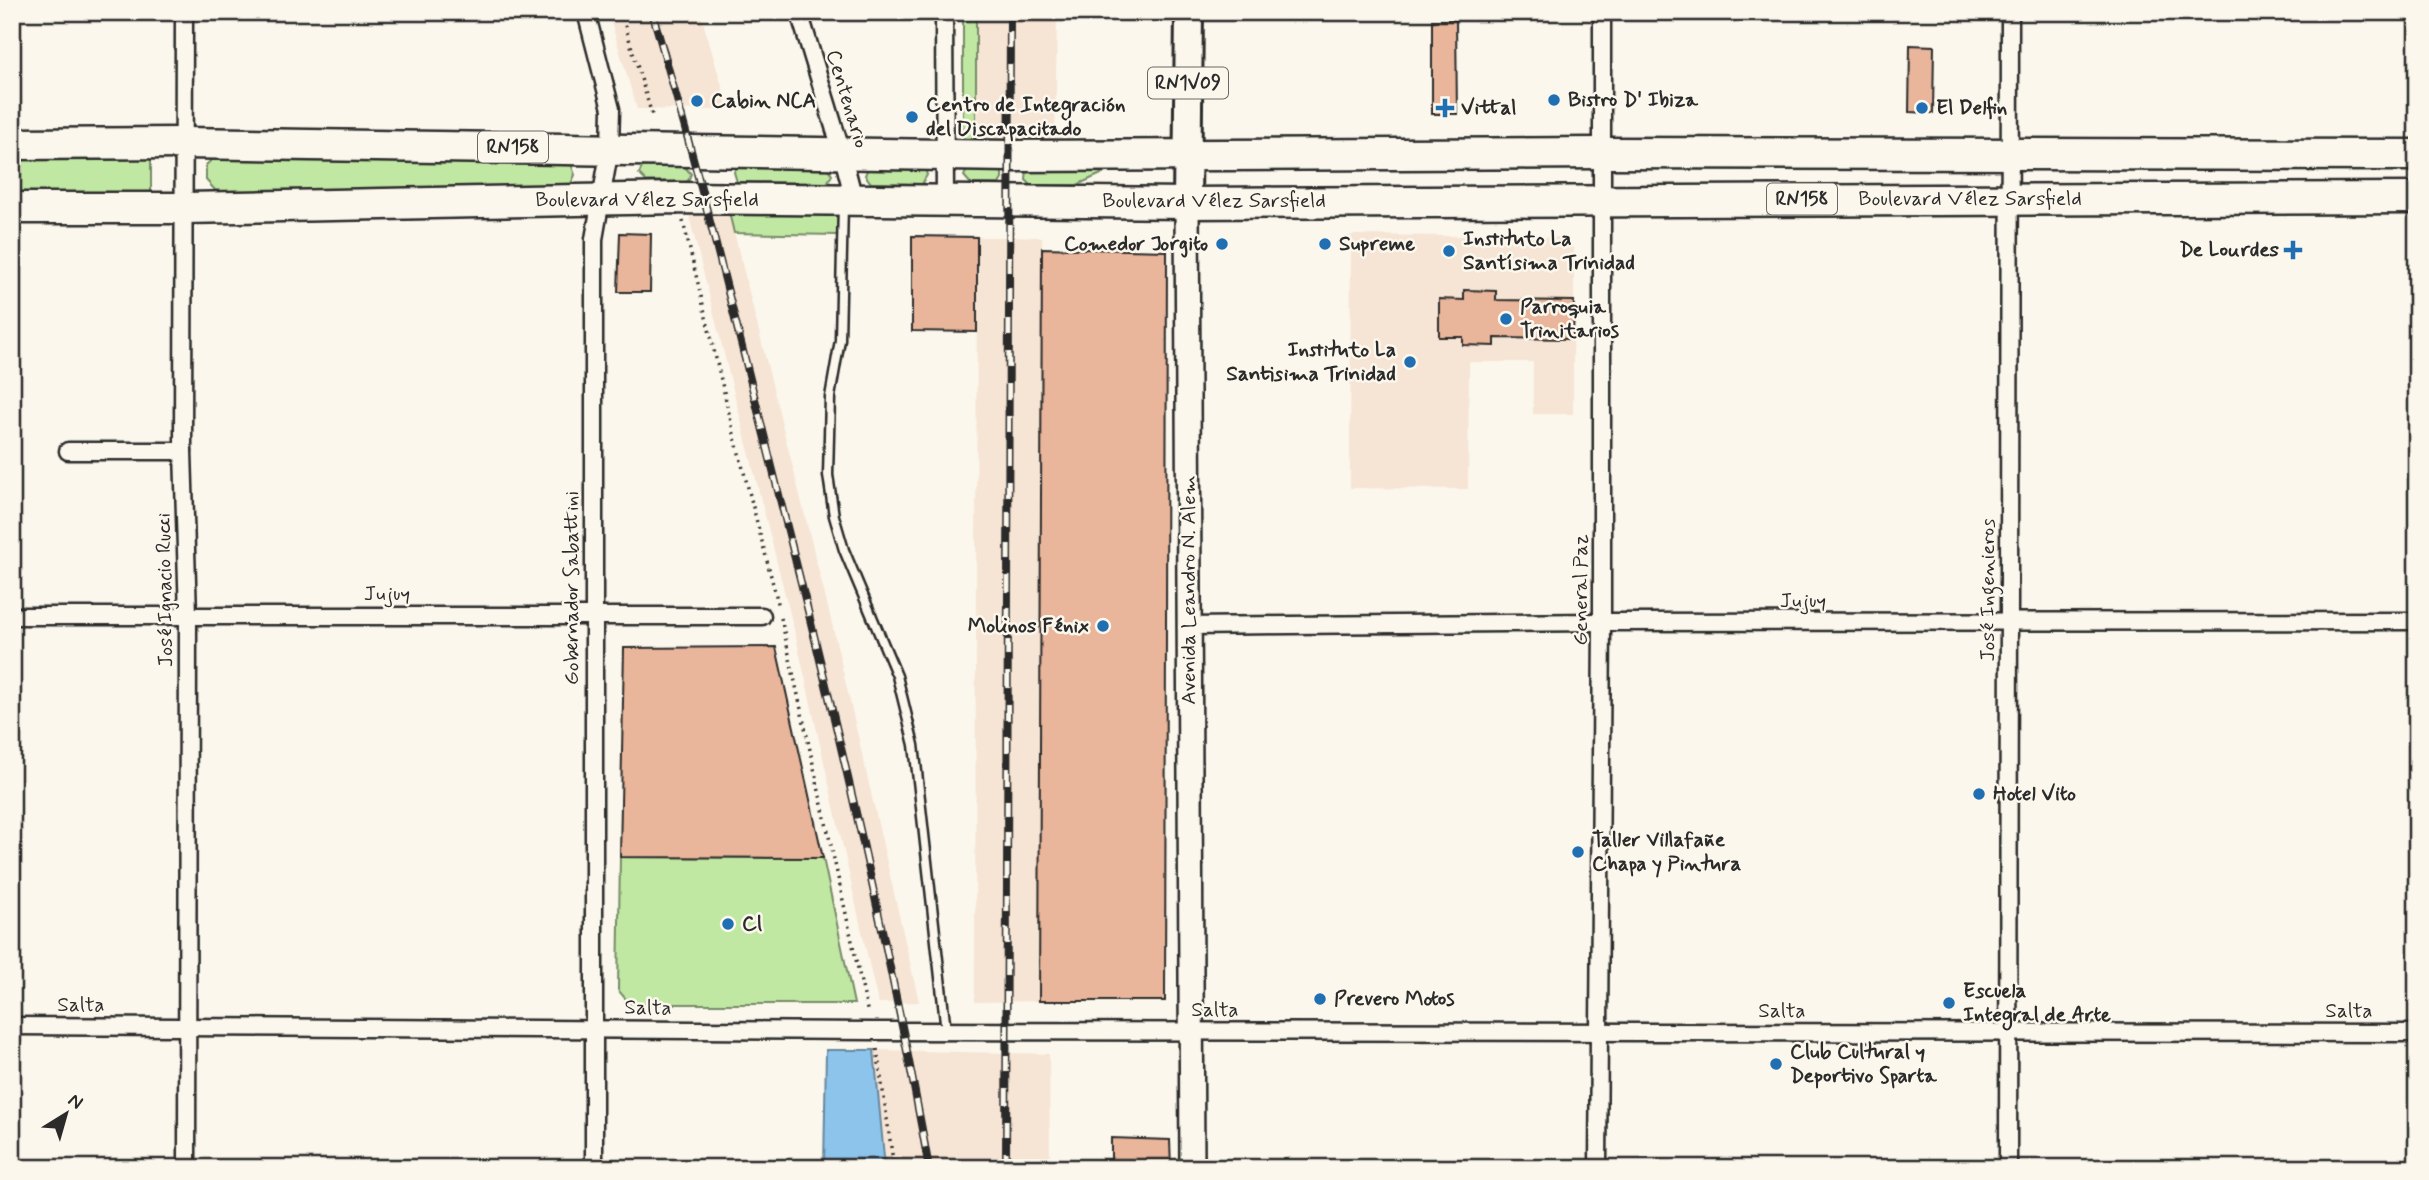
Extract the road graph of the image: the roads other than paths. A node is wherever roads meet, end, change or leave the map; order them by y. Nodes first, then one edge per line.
1 (184, 12) edge
2 (586, 12) edge
3 (799, 12) edge
4 (944, 12) edge
5 (1189, 12) edge
6 (1602, 12) edge
7 (2010, 12) edge
8 (184, 143) junction
9 (12, 144) edge
10 (610, 148) junction
11 (842, 153) junction
12 (1602, 153) junction
13 (2010, 154) junction
14 (945, 155) junction
15 (1187, 155) junction
16 (2417, 155) edge
17 (2417, 198) edge
18 (600, 199) junction
19 (849, 199) junction
20 (2009, 199) junction
21 (945, 200) junction
22 (1602, 200) junction
23 (1187, 202) junction
24 (12, 208) edge
25 (185, 208) junction
26 (68, 451) dead end
27 (183, 451) junction
28 (188, 615) junction
29 (593, 615) junction
30 (12, 616) edge
31 (762, 616) dead end
32 (2417, 621) edge
33 (1602, 622) junction
34 (2008, 622) junction
35 (1188, 626) junction
36 (12, 1026) edge
37 (188, 1027) junction
38 (593, 1028) junction
39 (946, 1031) junction
40 (1193, 1031) junction
41 (1597, 1031) junction
42 (2008, 1032) junction
43 (2417, 1032) edge
44 (187, 1168) edge
45 (594, 1168) edge
46 (1192, 1168) edge
47 (1598, 1168) edge
48 (2008, 1168) edge

1 - 8 street, José Ignacio Rucci
2 - 10 street, Gobernador Sabattini
3 - 11 street, Centenario
4 - 14 street
5 - 15 main road, Avenida Leandro N. Alem / RN1V09
6 - 12 street, General Paz
7 - 13 street, José Ingenieros
8 - 9 highway, RN158
8 - 10 highway, RN158
8 - 25 street, José Ignacio Rucci
10 - 11 highway, RN158
10 - 18 street, Gobernador Sabattini
11 - 14 highway, RN158
11 - 19 street, Centenario
12 - 13 highway, RN158
12 - 15 highway, RN158
12 - 22 street, General Paz
13 - 16 highway, RN158
13 - 20 street, José Ingenieros
14 - 15 highway, RN158
14 - 21 street
15 - 23 main road, Avenida Leandro N. Alem / RN1V09
17 - 20 highway, Boulevard Vélez Sarsfield / RN158
18 - 19 highway, Boulevard Vélez Sarsfield / RN158
18 - 25 highway, Boulevard Vélez Sarsfield / RN158
18 - 29 street, Gobernador Sabattini
19 - 21 highway, Boulevard Vélez Sarsfield / RN158
19 - 39 lane
20 - 22 highway, Boulevard Vélez Sarsfield / RN158
20 - 34 street, José Ingenieros
21 - 23 highway, Boulevard Vélez Sarsfield / RN158
22 - 23 highway, Boulevard Vélez Sarsfield / RN158
22 - 33 street, General Paz
23 - 35 street, Avenida Leandro N. Alem
24 - 25 highway, Boulevard Vélez Sarsfield / RN158
25 - 27 street, José Ignacio Rucci
26 - 27 street
27 - 28 street, José Ignacio Rucci
28 - 29 street, Jujuy
28 - 30 street, Jujuy
28 - 37 street, José Ignacio Rucci
29 - 31 street, Jujuy
29 - 38 street, Gobernador Sabattini
32 - 34 street, Jujuy
33 - 34 street, Jujuy
33 - 35 street, Jujuy
33 - 41 street, General Paz
34 - 42 street, José Ingenieros
35 - 40 street, Avenida Leandro N. Alem
36 - 37 street, Salta
37 - 38 street, Salta
37 - 44 street, José Ignacio Rucci
38 - 39 street, Salta
38 - 45 street, Gobernador Sabattini
39 - 40 street, Salta
40 - 41 street, Salta
40 - 46 street, Avenida Leandro N. Alem
41 - 42 street, Salta
41 - 47 street, General Paz
42 - 43 street, Salta
42 - 48 street, José Ingenieros

